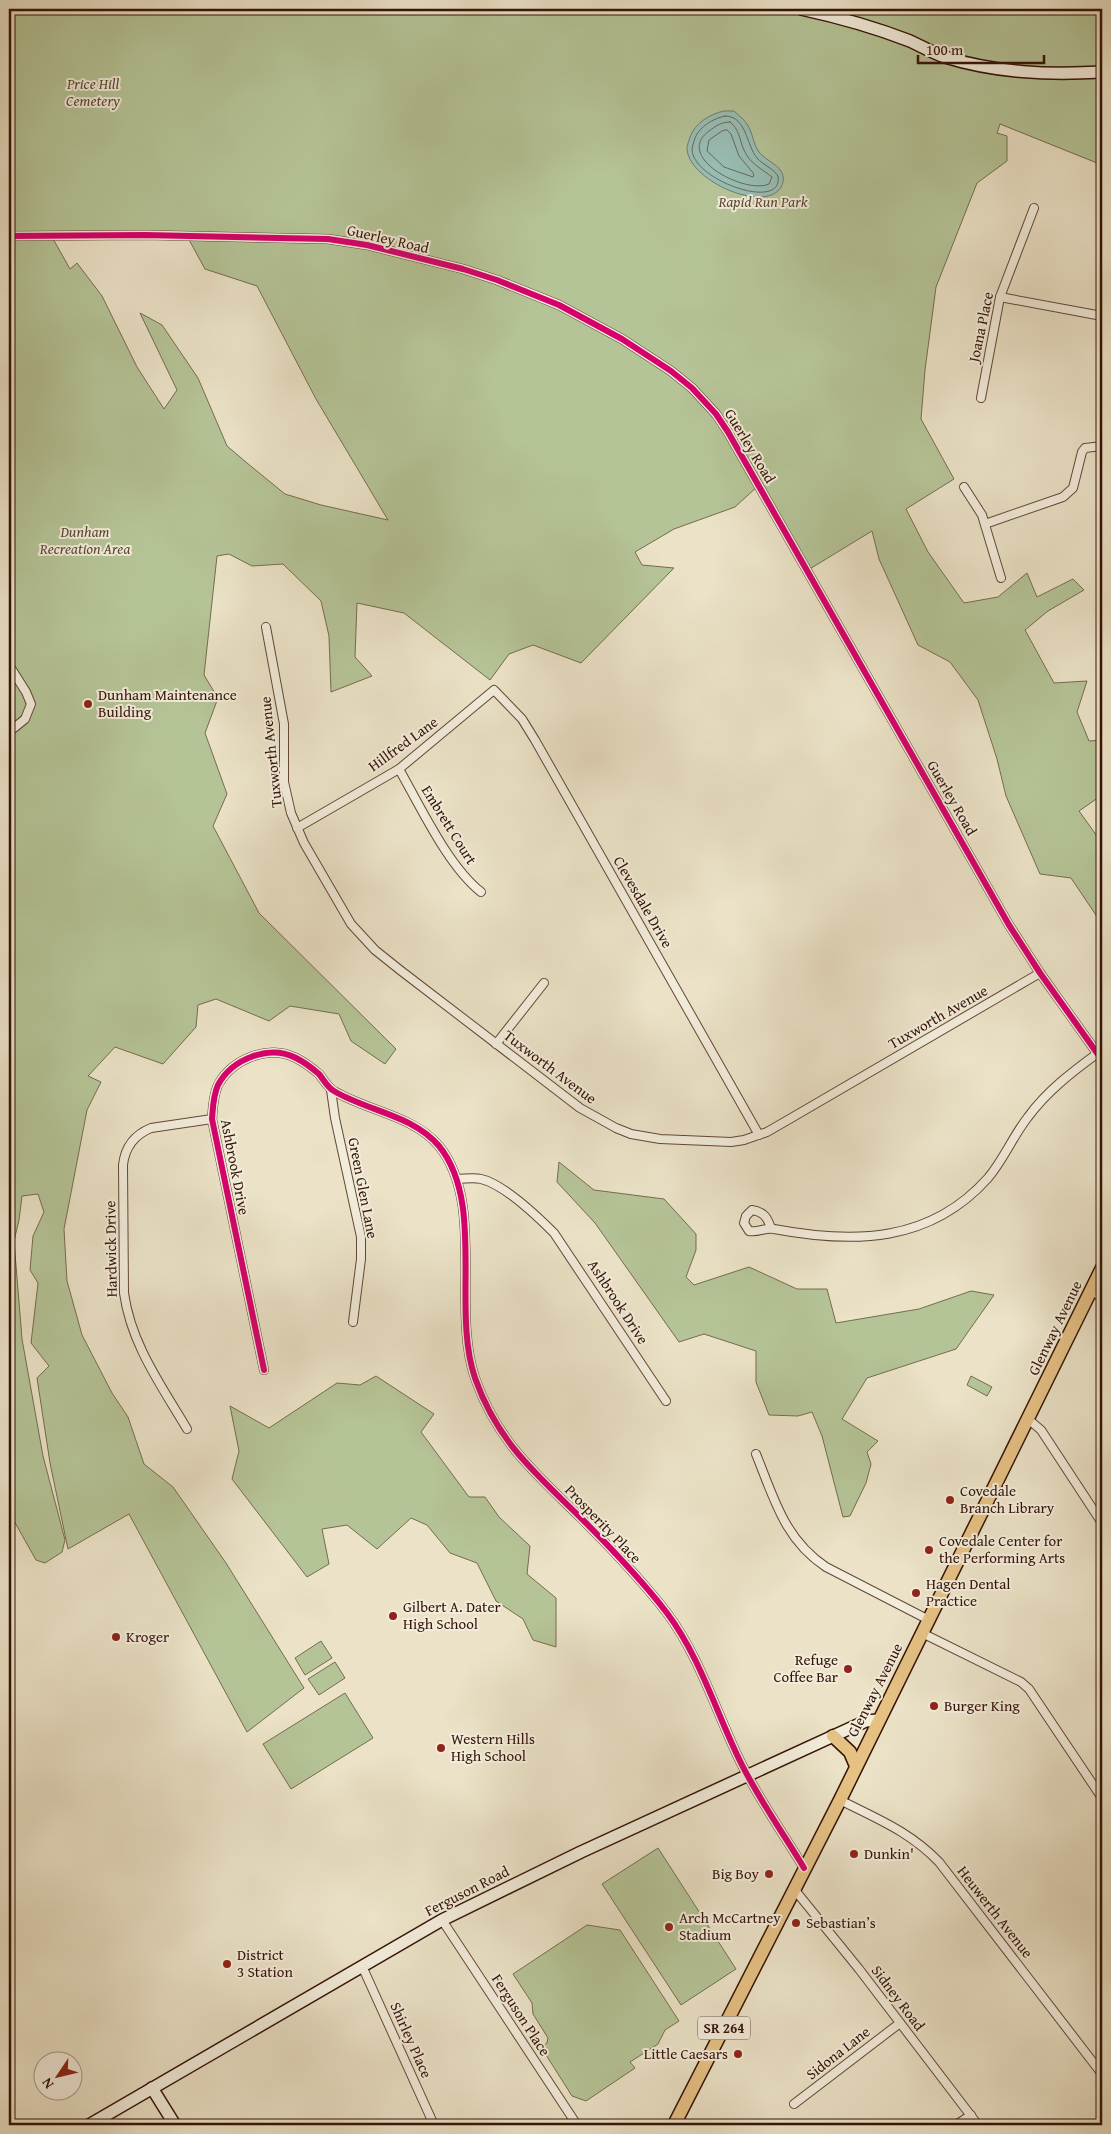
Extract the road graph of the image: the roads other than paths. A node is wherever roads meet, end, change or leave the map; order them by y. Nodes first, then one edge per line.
1 (801, 9) edge
2 (1102, 72) edge
3 (1034, 208) dead end
4 (9, 236) edge
5 (1000, 297) junction
6 (1102, 316) edge
7 (981, 398) dead end
8 (1102, 446) edge
9 (964, 487) dead end
10 (985, 524) junction
11 (1001, 578) dead end
12 (266, 627) dead end
13 (9, 665) edge
14 (494, 690) joint
15 (9, 732) edge
16 (399, 769) junction
17 (297, 828) junction
18 (481, 892) dead end
19 (1040, 973) junction
20 (544, 983) dead end
21 (496, 1044) junction
22 (1100, 1057) edge
23 (331, 1090) junction
24 (212, 1118) junction
25 (759, 1135) junction
26 (457, 1179) junction
27 (771, 1228) dead end
28 (1102, 1268) edge
29 (1092, 1289) junction
30 (1102, 1299) edge
31 (353, 1322) dead end
32 (264, 1370) dead end
33 (666, 1401) dead end
34 (1028, 1419) junction
35 (187, 1429) dead end
36 (756, 1454) dead end
37 (1102, 1523) edge
38 (928, 1620) junction
39 (922, 1633) junction
40 (878, 1720) junction
41 (833, 1736) junction
42 (856, 1766) junction
43 (748, 1775) junction
44 (1102, 1798) edge
45 (840, 1800) junction
46 (804, 1868) junction
47 (794, 1889) junction
48 (442, 1920) junction
49 (362, 1966) junction
50 (900, 2023) junction
51 (1102, 2074) edge
52 (152, 2088) junction
53 (794, 2104) dead end
54 (971, 2115) junction
55 (89, 2125) edge
56 (175, 2125) edge
57 (434, 2125) edge
58 (577, 2125) edge
59 (674, 2125) edge
60 (956, 2125) edge
61 (978, 2125) edge

1 - 2 street
3 - 5 street, Joana Place
4 - 19 street, Guerley Road
5 - 6 street
5 - 7 street, Joana Place
8 - 10 street
9 - 10 street
10 - 11 street
12 - 17 street, Tuxworth Avenue
13 - 15 street
14 - 16 street, Hillfred Lane
14 - 25 street, Clevesdale Drive
16 - 17 street, Hillfred Lane
16 - 18 street, Embrett Court
17 - 21 street, Tuxworth Avenue
19 - 22 street, Guerley Road
19 - 25 street, Tuxworth Avenue
20 - 21 street
21 - 25 street, Tuxworth Avenue
22 - 27 street
23 - 24 street, Ashbrook Drive
23 - 26 street, Ashbrook Drive
23 - 31 street, Green Glen Lane
24 - 32 street, Ashbrook Drive
24 - 35 street, Hardwick Drive
26 - 33 street, Ashbrook Drive
26 - 43 street, Prosperity Place
28 - 29 main road, Glenway Avenue / SR 264
29 - 30 street
29 - 34 main road, Glenway Avenue / SR 264
34 - 37 street
34 - 38 main road, Glenway Avenue / SR 264
36 - 38 street
38 - 39 main road, Glenway Avenue / SR 264
39 - 40 main road, Glenway Avenue / SR 264
39 - 44 street
40 - 41 street, Ferguson Road
40 - 42 main road, Glenway Avenue / SR 264
41 - 42 main road
41 - 43 street, Ferguson Road
42 - 45 main road, Glenway Avenue / SR 264
43 - 46 street, Prosperity Place
43 - 48 street, Ferguson Road
45 - 46 main road, Glenway Avenue / SR 264
45 - 51 street, Heuwerth Avenue
46 - 47 main road, Glenway Avenue / SR 264
47 - 50 street, Sidney Road
47 - 59 main road, Glenway Avenue / SR 264
48 - 49 street, Ferguson Road
48 - 58 street, Ferguson Place
49 - 52 street, Ferguson Road
49 - 57 street, Shirley Place
50 - 53 street, Sidona Lane
50 - 54 street, Sidney Road
52 - 55 street, Ferguson Road
52 - 56 street
54 - 60 street
54 - 61 street, Sidney Road

